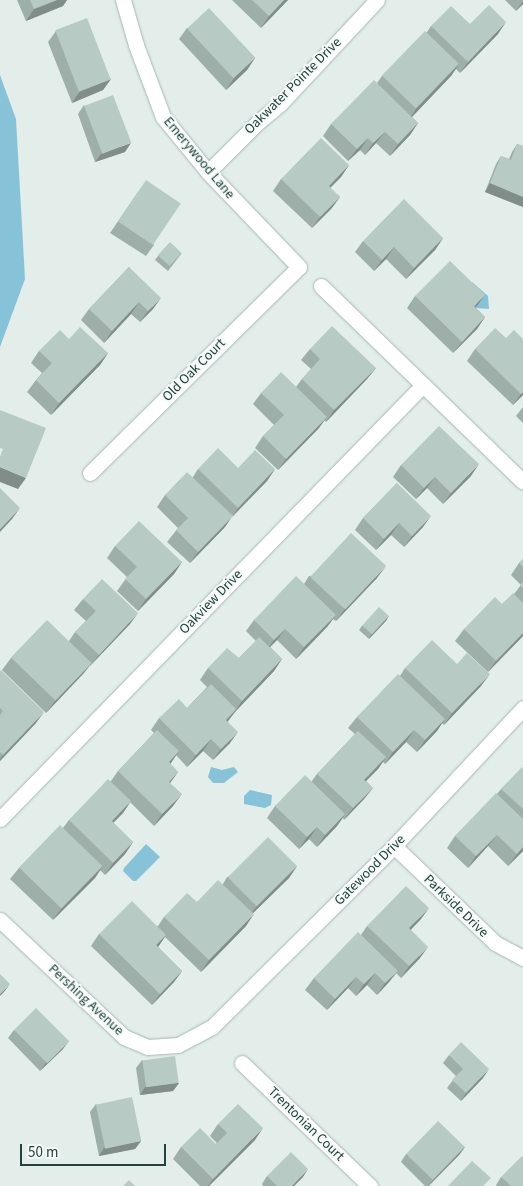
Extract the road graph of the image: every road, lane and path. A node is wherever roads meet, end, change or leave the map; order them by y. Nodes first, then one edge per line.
1 (123, 0) edge
2 (377, 0) edge
3 (208, 172) junction
4 (299, 267) joint
5 (321, 286) dead end
6 (422, 385) junction
7 (90, 473) dead end
8 (523, 482) edge
9 (523, 708) edge
10 (0, 819) edge
11 (394, 846) junction
12 (0, 920) edge
13 (523, 958) edge
14 (212, 1027) joint
15 (242, 1063) dead end
16 (370, 1186) edge

1 - 3 street, Emerywood Lane
2 - 3 street, Oakwater Pointe Drive
3 - 4 street, Emerywood Lane
4 - 7 street, Old Oak Court
5 - 6 street
6 - 8 street
6 - 10 street, Oakview Drive
9 - 11 street, Gatewood Drive
11 - 13 street, Parkside Drive
11 - 14 street, Gatewood Drive
12 - 14 street, Pershing Avenue
15 - 16 street, Trentonian Court

